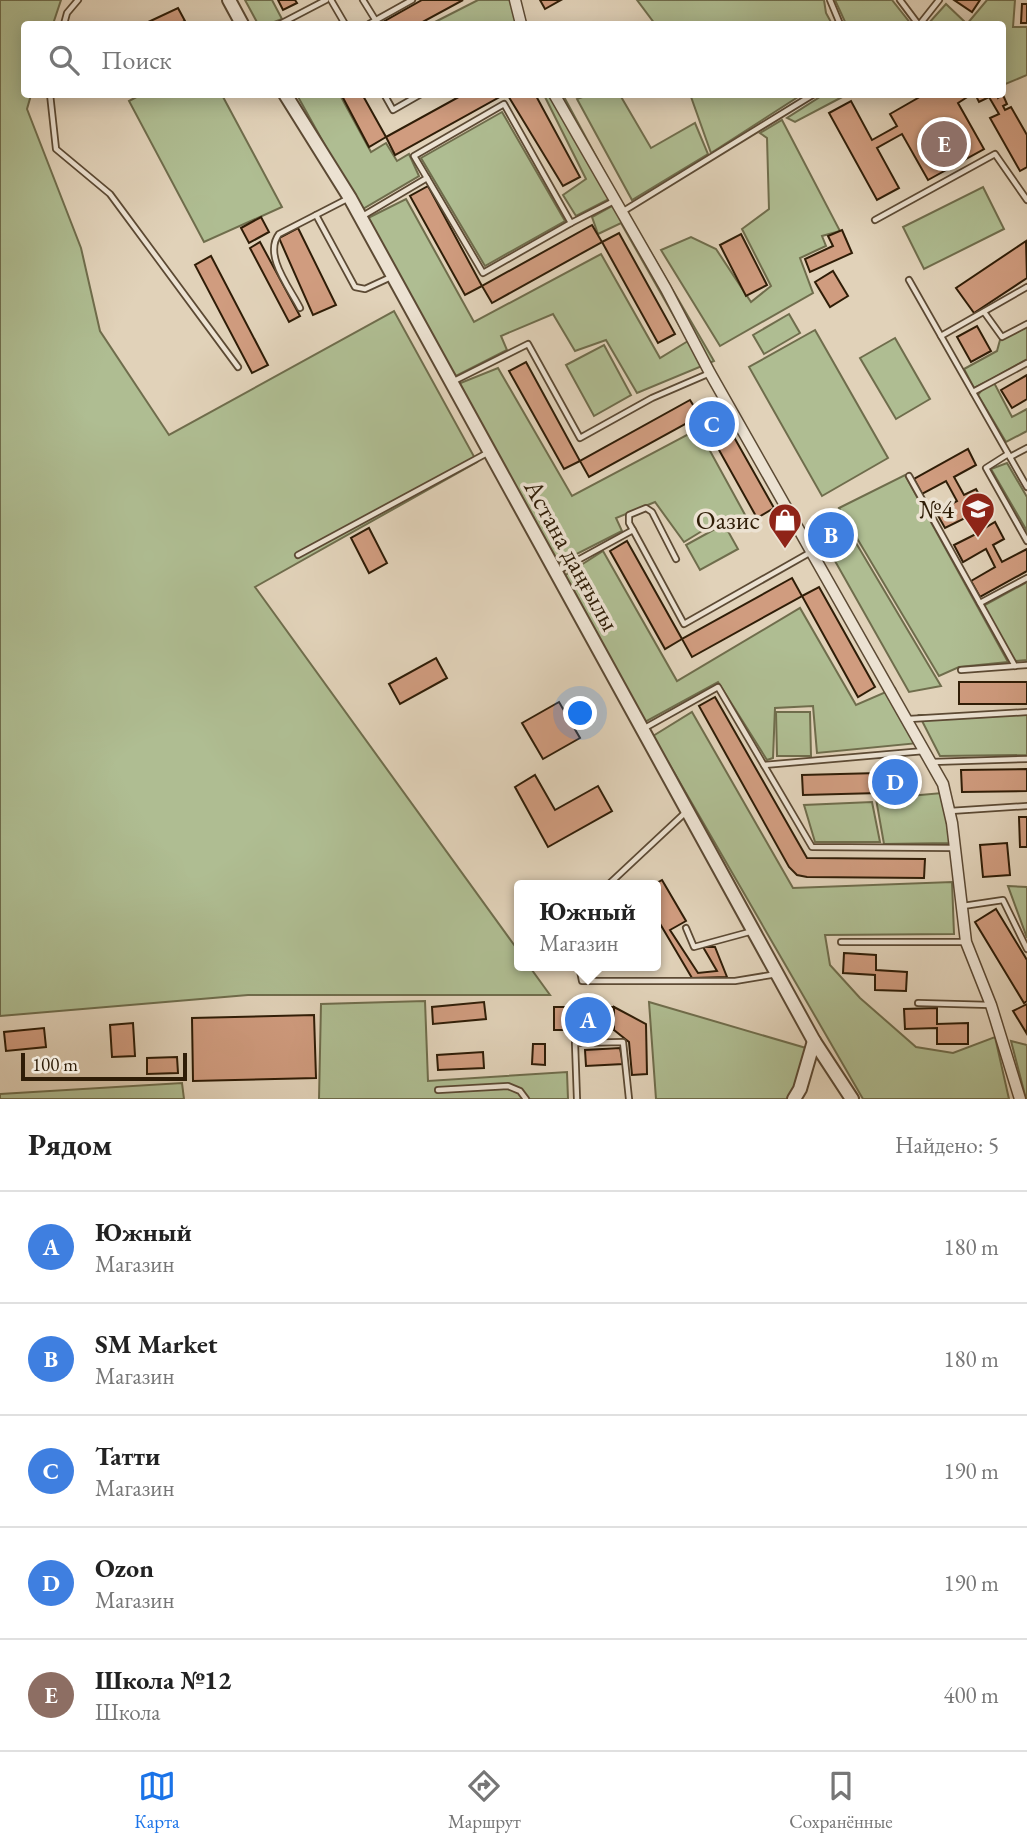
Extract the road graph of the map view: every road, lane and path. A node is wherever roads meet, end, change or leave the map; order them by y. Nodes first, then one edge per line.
1 (78, 0) edge
2 (229, 0) edge
3 (328, 0) edge
4 (363, 0) edge
5 (412, 0) edge
6 (515, 0) edge
7 (830, 0) edge
8 (900, 0) edge
9 (939, 0) edge
10 (376, 20) joint
11 (65, 21) edge
12 (240, 21) edge
13 (286, 21) edge
14 (343, 21) edge
15 (520, 21) edge
16 (839, 21) edge
17 (917, 21) edge
18 (922, 21) edge
19 (51, 98) edge
20 (287, 98) edge
21 (386, 98) edge
22 (414, 98) edge
23 (556, 98) edge
24 (808, 98) edge
25 (427, 178) junction
26 (349, 198) junction
27 (1027, 200) edge
28 (614, 201) junction
29 (621, 213) junction
30 (316, 215) junction
31 (360, 217) junction
32 (875, 220) dead end
33 (571, 223) junction
34 (393, 276) junction
35 (909, 280) dead end
36 (1027, 286) edge
37 (300, 308) dead end
38 (984, 312) junction
39 (1027, 324) edge
40 (941, 337) junction
41 (1027, 363) edge
42 (238, 367) dead end
43 (710, 373) junction
44 (451, 383) junction
45 (973, 392) junction
46 (1027, 448) edge
47 (489, 452) junction
48 (1009, 456) junction
49 (909, 476) dead end
50 (1027, 487) edge
51 (633, 530) junction
52 (1027, 541) edge
53 (811, 551) junction
54 (298, 555) dead end
55 (677, 559) dead end
56 (556, 572) junction
57 (1027, 578) edge
58 (980, 603) junction
59 (1027, 665) edge
60 (1015, 666) junction
61 (961, 670) dead end
62 (1027, 712) edge
63 (906, 720) junction
64 (642, 729) junction
65 (926, 751) junction
66 (1027, 760) edge
67 (932, 762) junction
68 (764, 765) junction
69 (1027, 806) edge
70 (687, 811) junction
71 (949, 811) junction
72 (956, 848) junction
73 (613, 880) edge
74 (962, 906) junction
75 (686, 928) dead end
76 (754, 931) junction
77 (841, 942) dead end
78 (966, 943) junction
79 (1027, 949) edge
80 (580, 971) edge
81 (778, 974) junction
82 (918, 1003) dead end
83 (992, 1005) junction
84 (814, 1041) junction
85 (438, 1090) dead end
86 (526, 1099) edge
87 (577, 1099) edge
88 (629, 1099) edge
89 (793, 1099) edge
90 (852, 1099) edge
91 (1020, 1099) edge

1 - 11 lane
2 - 12 street
3 - 13 lane
3 - 14 lane
4 - 10 lane
5 - 10 lane
6 - 15 street
7 - 16 lane
8 - 17 lane
9 - 18 lane
19 - 42 lane
20 - 26 street, Астана даңғылы
21 - 22 lane
23 - 28 street
24 - 29 lane
25 - 31 lane
25 - 33 lane
25 - 33 lane
26 - 30 lane
26 - 31 street, Астана даңғылы
27 - 32 lane
28 - 29 street
28 - 33 lane
29 - 43 street
30 - 34 lane
30 - 37 lane
31 - 34 street, Астана даңғылы
34 - 44 street, Астана даңғылы
35 - 40 lane
36 - 38 lane
38 - 39 lane
38 - 40 lane
40 - 45 lane
41 - 45 lane
43 - 44 lane
43 - 53 street
44 - 47 street, Астана даңғылы
45 - 48 lane
46 - 48 lane
47 - 54 lane
47 - 56 street, Астана даңғылы
48 - 50 lane
48 - 52 lane
49 - 58 lane
51 - 53 lane
51 - 55 lane
51 - 56 lane
53 - 63 street
56 - 64 street, Астана даңғылы
57 - 58 lane
58 - 60 lane
59 - 60 lane
60 - 61 lane
62 - 63 lane
63 - 65 street
64 - 68 lane
64 - 70 street, Астана даңғылы
65 - 67 street
65 - 68 lane
66 - 67 lane
67 - 71 street
68 - 72 lane
69 - 71 lane
70 - 73 lane
70 - 76 street, Астана даңғылы
71 - 72 street
72 - 74 street
74 - 78 street
74 - 79 lane
75 - 76 lane
76 - 81 street, Астана даңғылы
77 - 78 lane
78 - 83 street
80 - 81 lane
81 - 84 street, Астана даңғылы
82 - 83 lane
83 - 91 street
84 - 89 street
84 - 90 street, Астана даңғылы
85 - 86 lane
87 - 88 lane

